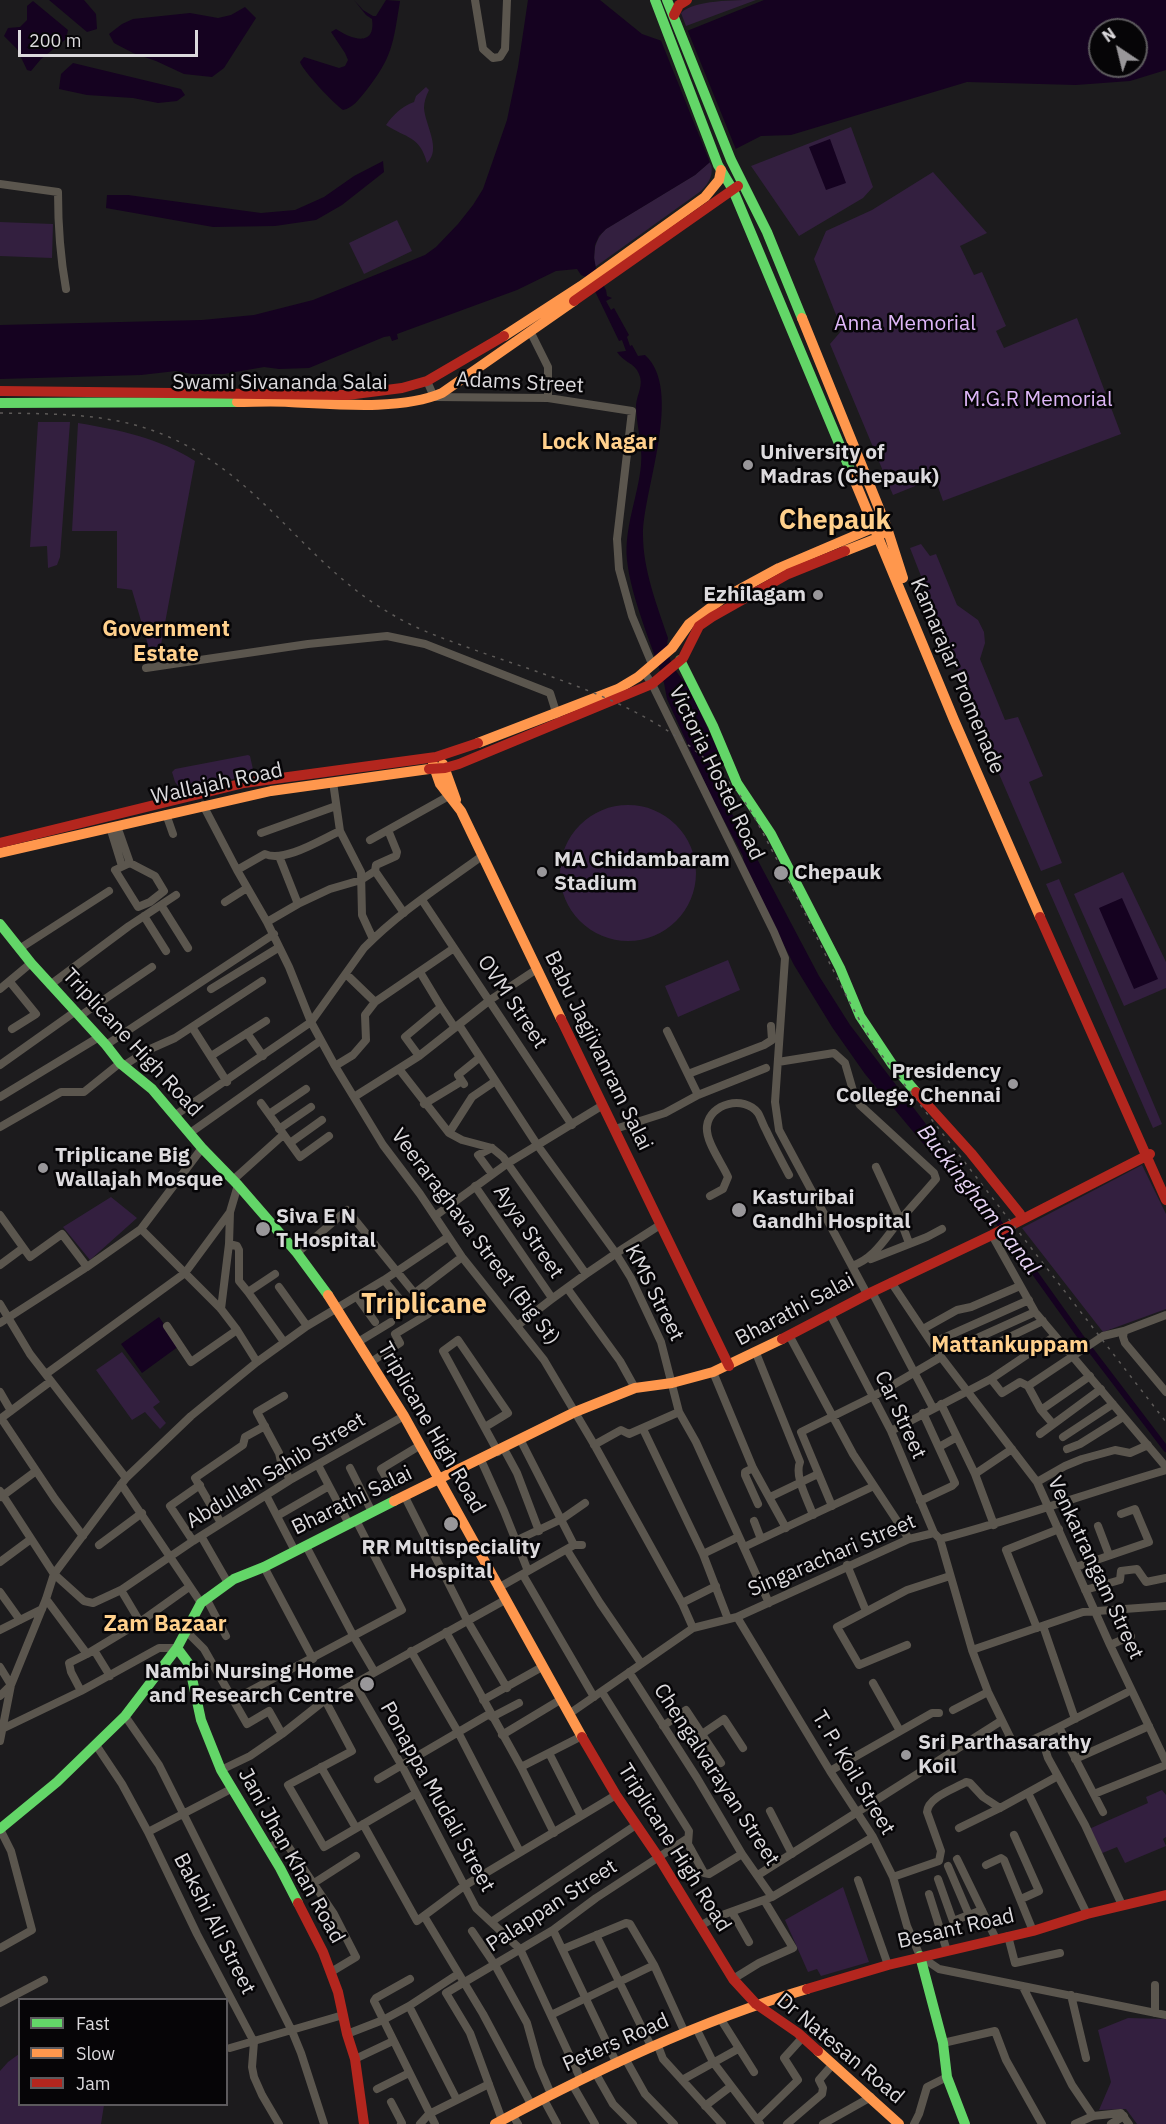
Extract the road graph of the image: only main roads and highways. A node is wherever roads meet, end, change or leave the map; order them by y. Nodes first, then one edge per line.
1 (655, 0) edge
2 (667, 0) edge
3 (687, 0) edge
4 (674, 15) junction
5 (720, 167) junction
6 (744, 183) junction
7 (733, 190) junction
8 (603, 276) junction
9 (584, 290) junction
10 (0, 391) edge
11 (189, 398) junction
12 (0, 403) edge
13 (887, 528) junction
14 (877, 533) junction
15 (679, 662) junction
16 (558, 718) junction
17 (436, 757) junction
18 (439, 769) junction
19 (460, 811) junction
20 (0, 843) edge
21 (0, 853) edge
22 (0, 924) edge
23 (1147, 1152) junction
24 (1166, 1188) edge
25 (1166, 1200) edge
26 (1016, 1218) junction
27 (729, 1366) junction
28 (439, 1480) junction
29 (177, 1647) junction
30 (0, 1829) edge
31 (1166, 1895) edge
32 (920, 1956) junction
33 (756, 2004) junction
34 (507, 2120) edge
35 (364, 2124) edge
36 (899, 2124) edge
37 (965, 2124) edge

1 - 5 main road, Kamarajar Promenade
2 - 4 main road, Kamarajar Promenade
3 - 4 main road
4 - 6 main road, Kamarajar Promenade
5 - 7 main road, Kamarajar Promenade
5 - 8 main road, Swami Sivananda Salai
6 - 7 main road, Swami Sivananda Salai
6 - 13 main road, Kamarajar Promenade
7 - 8 main road, Swami Sivananda Salai
7 - 14 main road, Kamarajar Promenade
8 - 9 main road, Swami Sivananda Salai
9 - 11 main road, Swami Sivananda Salai
9 - 11 main road, Swami Sivananda Salai
10 - 11 main road, Swami Sivananda Salai
11 - 12 main road, Swami Sivananda Salai
13 - 14 main road
13 - 23 main road, Kamarajar Promenade
14 - 15 main road
14 - 16 main road, Wallajah Road
14 - 23 main road, Kamarajar Promenade
15 - 16 main road, Wallajah Road
15 - 26 main road
16 - 17 main road, Wallajah Road
16 - 18 main road, Wallajah Road
17 - 18 main road
17 - 20 main road, Wallajah Road
18 - 19 main road
18 - 19 main road, Babu Jagjivanram Salai
18 - 21 main road, Wallajah Road
19 - 27 main road, Babu Jagjivanram Salai
22 - 28 main road, Triplicane High Road
23 - 24 main road, Kamarajar Promenade
23 - 25 main road, Kamarajar Promenade
23 - 26 main road, Bharathi Salai
26 - 27 main road, Bharathi Salai
27 - 28 main road, Bharathi Salai
28 - 29 main road, Bharathi Salai
28 - 33 main road, Triplicane High Road
29 - 30 main road, Bharathi Salai
29 - 35 main road, Jani Jhan Khan Road
31 - 32 main road, Besant Road
32 - 33 main road, Besant Road
32 - 37 main road
33 - 34 main road, Peters Road
33 - 36 main road, Dr Natesan Road

